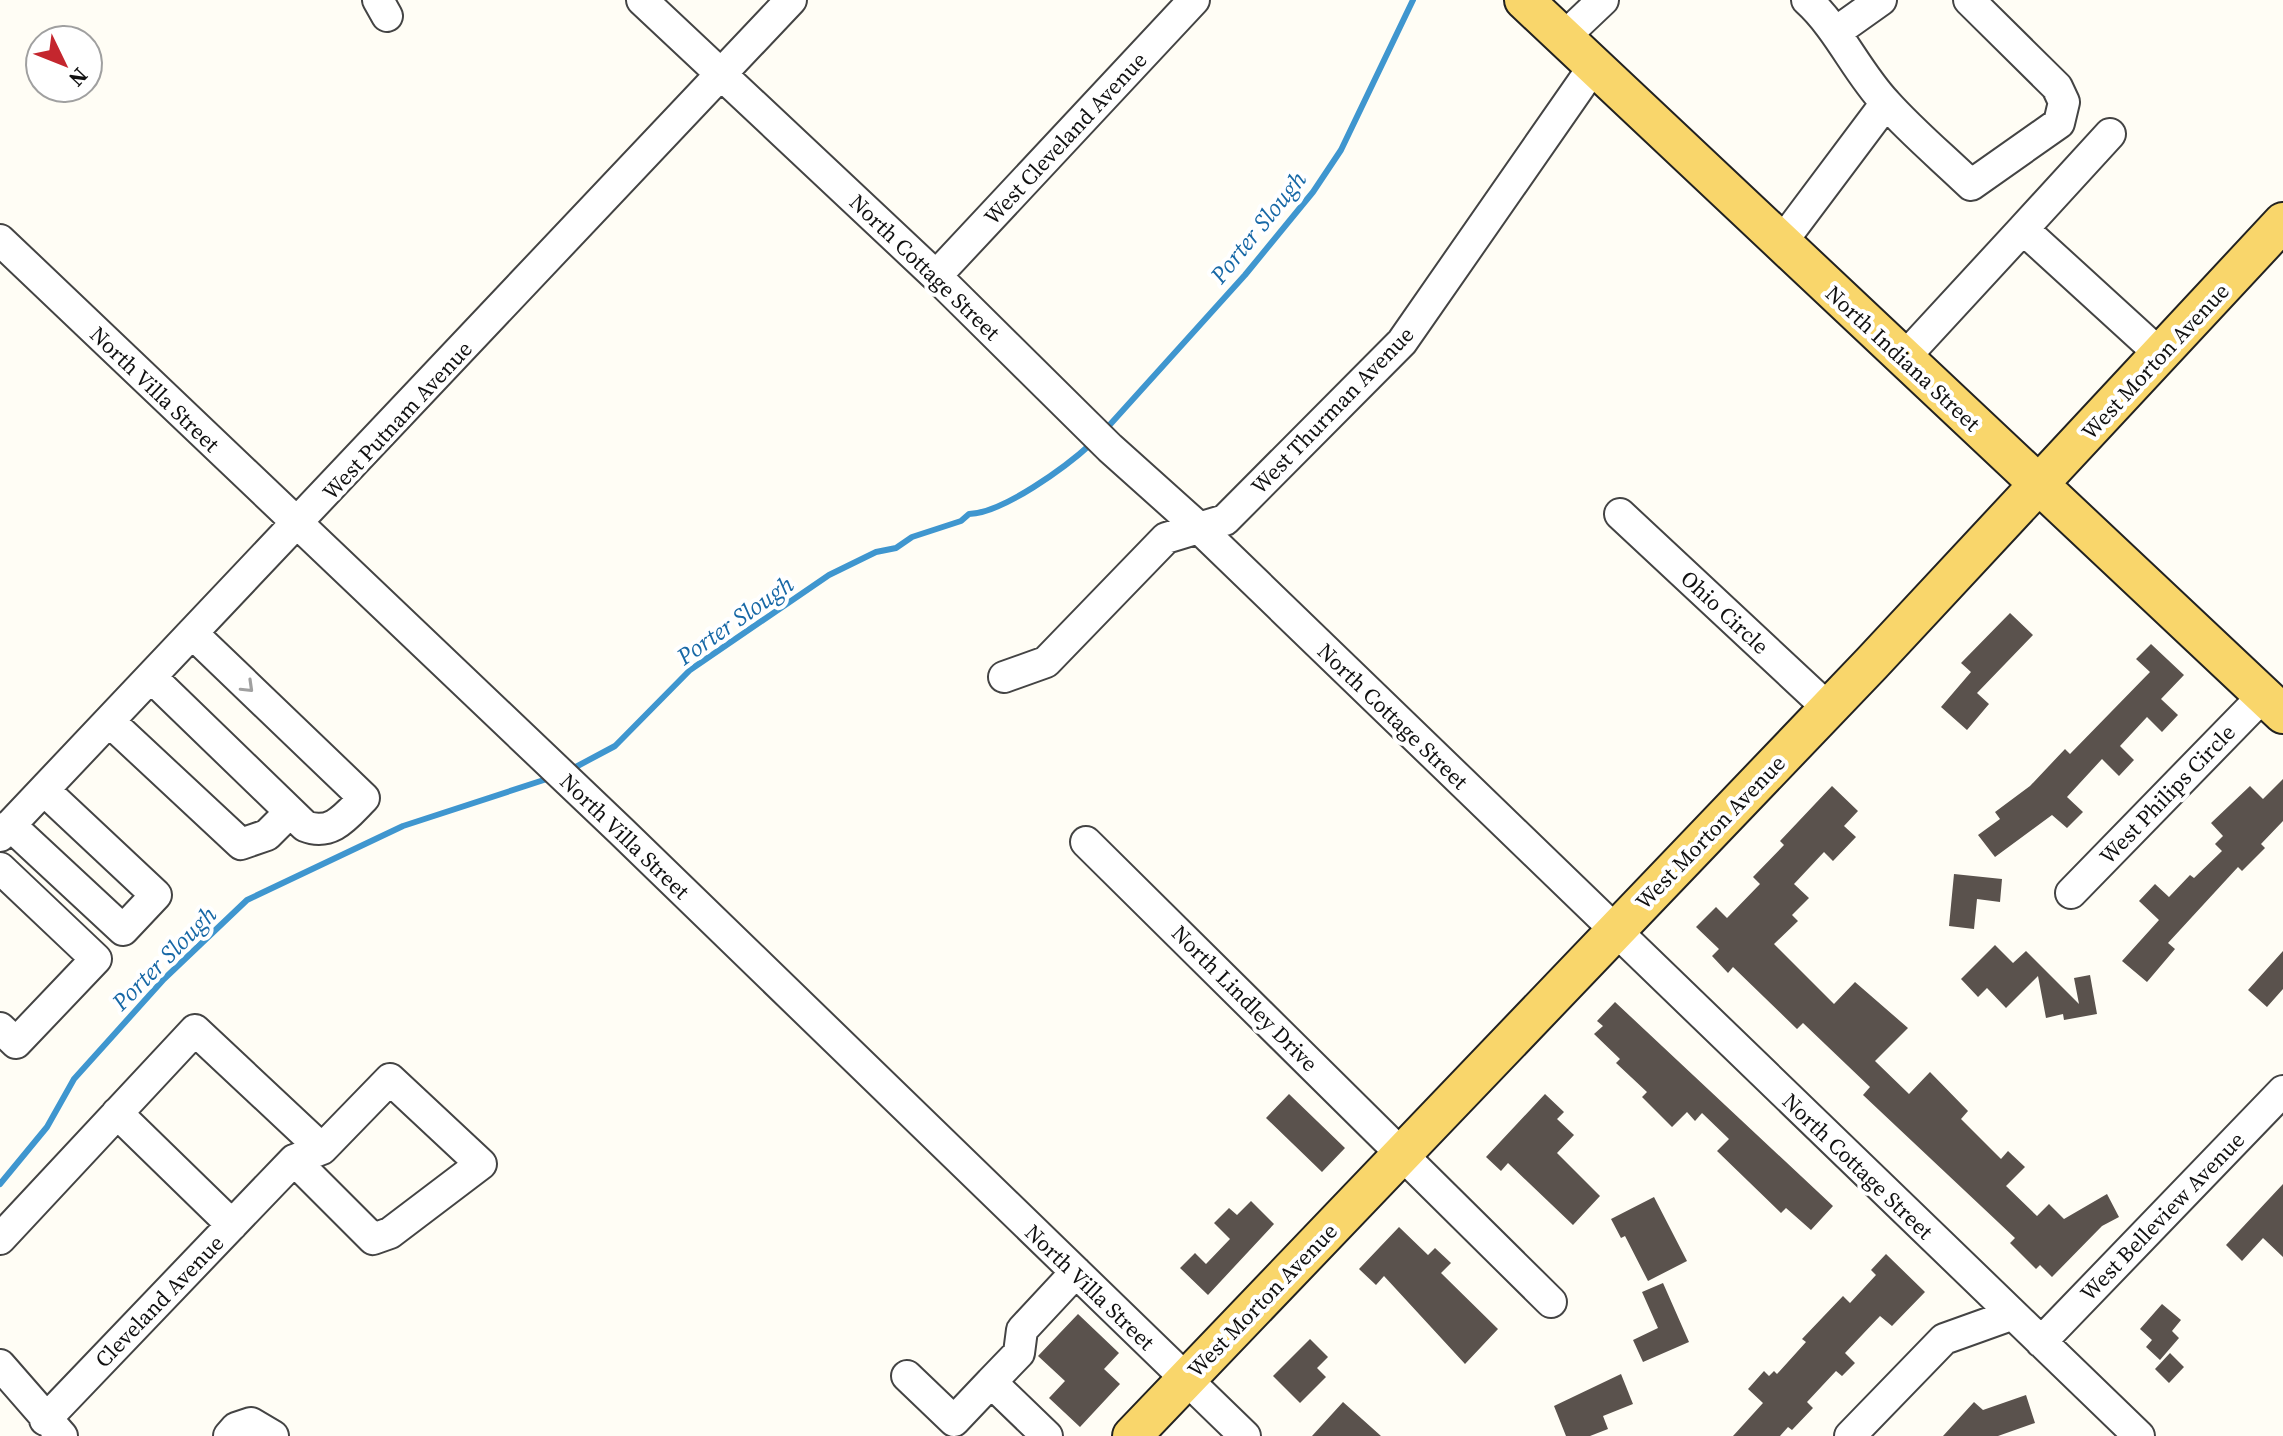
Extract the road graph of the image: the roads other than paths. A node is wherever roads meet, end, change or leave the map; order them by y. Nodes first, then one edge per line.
1 (642, 0) edge
2 (791, 0) edge
3 (1194, 0) edge
4 (1524, 0) edge
5 (1603, 0) edge
6 (1807, 0) edge
7 (1881, 0) edge
8 (1969, 0) edge
9 (1836, 32) junction
10 (1564, 37) junction
11 (1594, 66) junction
12 (720, 75) junction
13 (1886, 103) junction
14 (2110, 134) dead end
15 (2283, 222) edge
16 (2023, 229) junction
17 (0, 240) edge
18 (1781, 243) junction
19 (936, 276) junction
20 (2161, 355) junction
21 (1903, 359) junction
22 (2040, 486) junction
23 (1620, 514) dead end
24 (297, 526) junction
25 (1197, 526) junction
26 (192, 633) junction
27 (151, 677) junction
28 (1004, 677) dead end
29 (2273, 705) edge
30 (1829, 709) junction
31 (109, 721) junction
32 (44, 790) junction
33 (290, 812) junction
34 (5, 831) edge
35 (1086, 842) dead end
36 (0, 868) edge
37 (2071, 893) dead end
38 (1615, 931) junction
39 (0, 1028) edge
40 (2283, 1091) edge
41 (117, 1113) junction
42 (1403, 1154) junction
43 (308, 1155) junction
44 (232, 1225) junction
45 (0, 1239) edge
46 (1076, 1272) junction
47 (1551, 1302) dead end
48 (2011, 1315) junction
49 (2041, 1342) junction
50 (0, 1365) edge
51 (907, 1376) dead end
52 (1186, 1379) junction
53 (991, 1382) junction
54 (53, 1428) edge
55 (1036, 1432) edge
56 (2125, 1432) edge
57 (229, 1436) edge
58 (273, 1436) edge
59 (1132, 1436) edge
60 (1245, 1436) edge
61 (1850, 1436) edge

1 - 12 street, North Cottage Street
2 - 12 street, West Putnam Avenue
3 - 19 street, West Cleveland Avenue
4 - 10 main road, North Indiana Street
5 - 10 street
6 - 9 street
7 - 9 street
8 - 13 street
9 - 13 street
10 - 11 main road, North Indiana Street
11 - 18 main road, North Indiana Street
11 - 25 street, West Thurman Avenue
12 - 19 street, North Cottage Street
12 - 24 street, West Putnam Avenue
13 - 18 street
14 - 16 street
15 - 20 main road, West Morton Avenue
16 - 20 street
16 - 21 street
17 - 24 street, North Villa Street
18 - 21 main road, North Indiana Street
19 - 25 street, North Cottage Street
20 - 22 main road, West Morton Avenue
21 - 22 main road, North Indiana Street
22 - 29 main road, North Indiana Street
22 - 30 main road, West Morton Avenue
23 - 30 street, Ohio Circle
24 - 26 street, West Putnam Avenue
24 - 46 street, North Villa Street
25 - 28 street, West Thurman Avenue
25 - 38 street, North Cottage Street
26 - 27 street, West Putnam Avenue
26 -> 33 street
27 - 31 street, West Putnam Avenue
27 - 33 street
29 - 37 street, West Philips Circle
30 - 38 main road, West Morton Avenue
31 - 32 street, West Putnam Avenue
31 - 33 street
32 - 34 street, West Putnam Avenue
32 - 34 street
35 - 42 street, North Lindley Drive
36 - 39 street
38 - 42 main road, West Morton Avenue
38 - 48 street, North Cottage Street
40 - 49 street, West Belleview Avenue
41 - 43 street
41 - 44 street
41 - 45 street
42 - 47 street, North Lindley Drive
42 - 52 main road, West Morton Avenue
43 - 43 street
43 - 44 street, Cleveland Avenue
44 - 54 street, Cleveland Avenue
46 - 52 street, North Villa Street
46 - 53 street
48 - 49 street, North Cottage Street
48 - 61 street
49 - 56 street, North Cottage Street
50 - 54 street
51 - 53 street
52 - 59 main road, West Morton Avenue
52 - 60 street, North Villa Street
53 - 55 street
57 - 58 street

